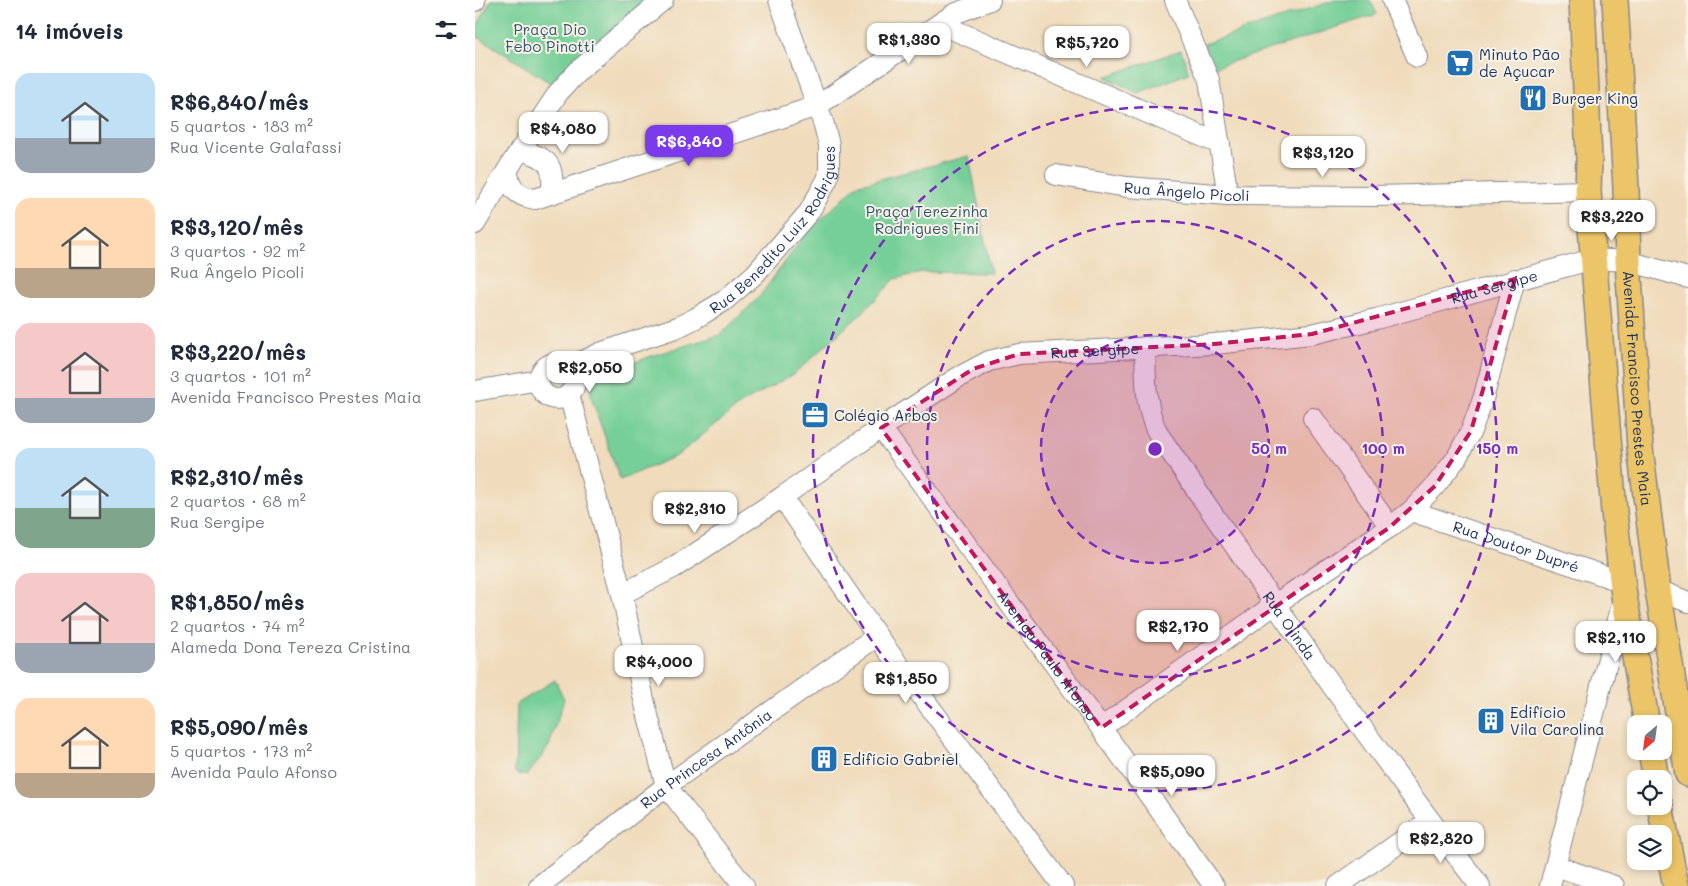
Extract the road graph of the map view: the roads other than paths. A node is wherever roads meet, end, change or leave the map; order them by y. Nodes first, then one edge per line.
1 (663, 0) edge
2 (779, 0) edge
3 (990, 0) edge
4 (1175, 0) edge
5 (1392, 0) edge
6 (1582, 0) edge
7 (1615, 0) edge
8 (940, 24) junction
9 (1417, 57) dead end
10 (817, 106) junction
11 (1220, 144) junction
12 (520, 150) junction
13 (507, 171) junction
14 (1056, 175) dead end
15 (1589, 191) junction
16 (1228, 195) junction
17 (543, 196) junction
18 (480, 208) edge
19 (475, 224) edge
20 (1593, 258) junction
21 (1628, 261) junction
22 (1688, 278) edge
23 (1515, 280) junction
24 (1145, 347) junction
25 (569, 368) junction
26 (539, 380) junction
27 (475, 391) edge
28 (569, 394) junction
29 (1313, 418) dead end
30 (881, 428) junction
31 (783, 497) junction
32 (1411, 511) junction
33 (1390, 527) junction
34 (1623, 589) junction
35 (1658, 590) junction
36 (622, 594) junction
37 (1688, 602) edge
38 (1275, 605) junction
39 (877, 636) junction
40 (1645, 715) edge
41 (1101, 728) junction
42 (1688, 774) edge
43 (666, 786) junction
44 (1662, 815) edge
45 (1430, 821) junction
46 (1556, 866) junction
47 (539, 886) edge
48 (744, 886) edge
49 (1063, 886) edge
50 (1214, 886) edge
51 (1338, 886) edge
52 (1480, 886) edge
53 (1550, 886) edge
54 (1614, 886) edge
55 (1676, 886) edge

1 - 12 street
2 - 10 street, Rua Benedito Luiz Rodrigues
3 - 8 street
4 - 11 street
5 - 9 street
6 - 15 main road
7 - 21 main road, Avenida Francisco Prestes Maia
8 - 10 street
8 - 11 street
10 - 17 street
10 - 25 street, Rua Benedito Luiz Rodrigues
11 - 16 street
12 - 13 street
12 - 17 street
13 - 17 street
13 - 18 street
14 - 16 street, Rua Ângelo Picoli
15 - 16 street, Rua Ângelo Picoli
15 - 20 main road
17 - 18 street
18 - 19 street
20 - 21 street, Rua Sergipe
20 - 23 street, Rua Sergipe
20 - 34 main road
21 - 22 street, Rua Sergipe
21 - 35 main road, Avenida Francisco Prestes Maia
23 - 24 street, Rua Sergipe
23 - 32 street
24 - 30 street, Rua Sergipe
24 - 38 street, Rua Olinda
25 - 26 street
25 - 28 street
26 - 27 street
26 - 28 street
28 - 36 street
29 - 33 street
30 - 31 street, Rua Sergipe
30 - 41 street, Avenida Paulo Afonso
31 - 36 street, Rua Sergipe
31 - 39 street
32 - 33 street
32 - 34 street, Rua Doutor Dupré
33 - 38 street
34 - 40 main road
34 - 46 street
35 - 37 street
35 - 42 main road, Avenida Francisco Prestes Maia
36 - 43 street
38 - 41 street
38 - 45 street, Rua Olinda
39 - 43 street, Rua Princesa Antônia
39 - 49 street
41 - 50 street, Avenida Paulo Afonso
43 - 47 street, Rua Princesa Antônia
43 - 48 street
44 - 55 main road
45 - 51 street
45 - 52 street, Rua Olinda
46 - 53 street
46 - 54 street

